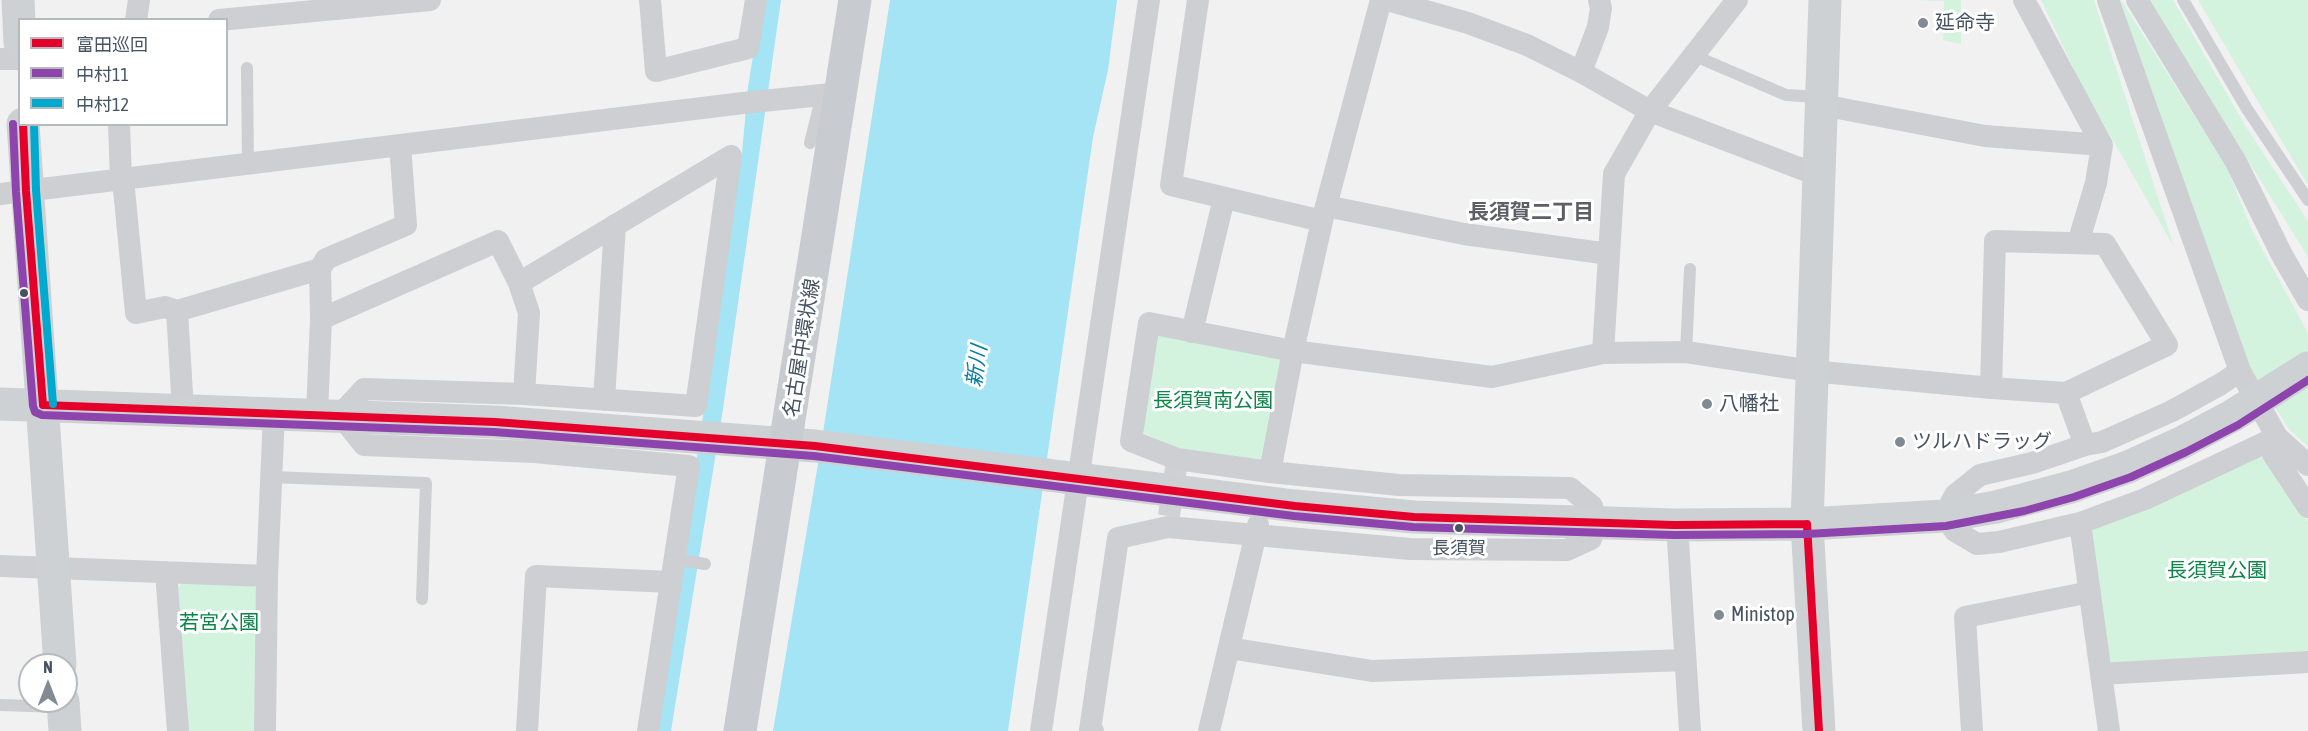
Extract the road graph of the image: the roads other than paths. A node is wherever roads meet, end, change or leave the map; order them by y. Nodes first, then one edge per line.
1 (18, 0) edge
2 (138, 0) edge
3 (650, 0) edge
4 (756, 0) edge
5 (855, 0) edge
6 (1149, 0) edge
7 (1198, 0) edge
8 (1381, 0) edge
9 (1387, 0) edge
10 (1599, 0) edge
11 (1737, 0) edge
12 (1825, 0) edge
13 (2024, 0) edge
14 (2108, 0) edge
15 (2137, 0) edge
16 (2182, 0) edge
17 (420, 1) edge
18 (287, 7) edge
19 (19, 18) edge
20 (136, 18) edge
21 (228, 18) edge
22 (1695, 56) junction
23 (0, 59) edge
24 (18, 59) edge
25 (247, 68) dead end
26 (1581, 72) junction
27 (832, 94) junction
28 (1822, 101) junction
29 (1650, 111) junction
30 (23, 126) edge
31 (119, 126) edge
32 (810, 143) dead end
33 (400, 145) junction
34 (2102, 145) junction
35 (248, 164) junction
36 (1820, 176) junction
37 (122, 179) junction
38 (13, 193) edge
39 (1224, 198) junction
40 (2308, 200) edge
41 (1324, 213) junction
42 (615, 225) junction
43 (2078, 243) junction
44 (1609, 254) junction
45 (321, 268) junction
46 (1690, 270) dead end
47 (519, 283) junction
48 (2308, 300) edge
49 (177, 310) junction
50 (321, 319) junction
51 (1192, 332) junction
52 (1293, 351) junction
53 (1686, 352) junction
54 (1603, 353) junction
55 (2308, 368) edge
56 (1811, 371) junction
57 (2240, 371) junction
58 (1991, 388) junction
59 (2066, 393) junction
60 (524, 394) junction
61 (604, 400) junction
62 (0, 404) edge
63 (43, 405) junction
64 (183, 410) junction
65 (274, 413) junction
66 (329, 414) junction
67 (2277, 437) junction
68 (801, 445) junction
69 (2085, 445) junction
70 (2308, 465) edge
71 (1270, 472) junction
72 (271, 477) junction
73 (1073, 479) junction
74 (2308, 507) edge
75 (1944, 516) junction
76 (2080, 523) junction
77 (1596, 524) junction
78 (1808, 524) junction
79 (1677, 525) junction
80 (1258, 529) junction
81 (677, 560) junction
82 (702, 564) dead end
83 (0, 566) edge
84 (54, 568) junction
85 (166, 572) junction
86 (267, 576) junction
87 (671, 582) junction
88 (2090, 592) junction
89 (422, 599) dead end
90 (1229, 648) junction
91 (59, 653) edge
92 (1685, 660) junction
93 (2308, 662) edge
94 (2101, 674) junction
95 (0, 705) edge
96 (18, 707) edge
97 (178, 731) edge
98 (265, 731) edge
99 (526, 731) edge
100 (648, 731) edge
101 (740, 731) edge
102 (1041, 731) edge
103 (1093, 731) edge
104 (1209, 731) edge
105 (1690, 731) edge
106 (1819, 731) edge
107 (1972, 731) edge
108 (2109, 731) edge

1 - 19 street
2 - 20 street
3 - 4 street
5 - 27 main road, 名古屋中環状線
6 - 73 street
7 - 39 street
8 - 41 street
9 - 26 street
10 - 26 street
11 - 22 street
12 - 28 street
13 - 34 street
14 - 57 street
15 - 48 street
16 - 40 lane
17 - 18 street
18 - 21 street
22 - 28 lane
22 - 29 street
23 - 24 street
25 - 35 lane
26 - 29 street
27 - 32 lane
27 - 33 street
27 - 68 main road, 名古屋中環状線
28 - 34 street
28 - 36 street
29 - 36 street
29 - 44 street
30 - 38 street
31 - 37 street
33 - 35 street
33 - 45 street
34 - 43 street
35 - 37 street
36 - 56 street
37 - 38 street
37 - 49 street
38 - 63 street
39 - 41 street
39 - 51 street
41 - 44 street
41 - 52 street
42 - 47 street
42 - 61 street
42 - 61 street
43 - 58 street
43 - 59 street
44 - 54 street
45 - 49 street
45 - 50 street
46 - 53 lane
47 - 50 street
47 - 60 street
49 - 64 street
50 - 66 street
51 - 52 street
51 - 71 street
52 - 54 street
52 - 71 street
53 - 54 street
53 - 56 street
55 - 75 street, bridge
56 - 58 street
56 - 78 street
57 - 67 street
57 - 69 street
58 - 59 street
59 - 69 street
60 - 61 street
60 - 66 street
62 - 63 street
63 - 64 street
63 - 84 street
64 - 65 street
65 - 66 street
65 - 72 street
66 - 68 street
66 - 81 street
67 - 70 street
67 - 74 street
67 - 76 street
68 - 73 street
68 - 101 main road, 名古屋中環状線
69 - 75 street
71 - 77 street
72 - 86 street
72 - 89 lane
73 - 77 street
73 - 102 street
75 - 76 street
75 - 78 street
76 - 88 street
77 - 79 street
77 - 80 street
78 - 79 street
78 - 106 street
79 - 92 street
80 - 90 street
80 - 103 street
81 - 82 lane
81 - 87 street
83 - 84 street
84 - 85 street
84 - 91 street
85 - 86 street
85 - 97 street
86 - 98 street
87 - 99 street
87 - 100 street
88 - 94 street
88 - 107 street
90 - 92 street
90 - 104 street
92 - 105 street
93 - 94 street
94 - 108 street
95 - 96 lane

